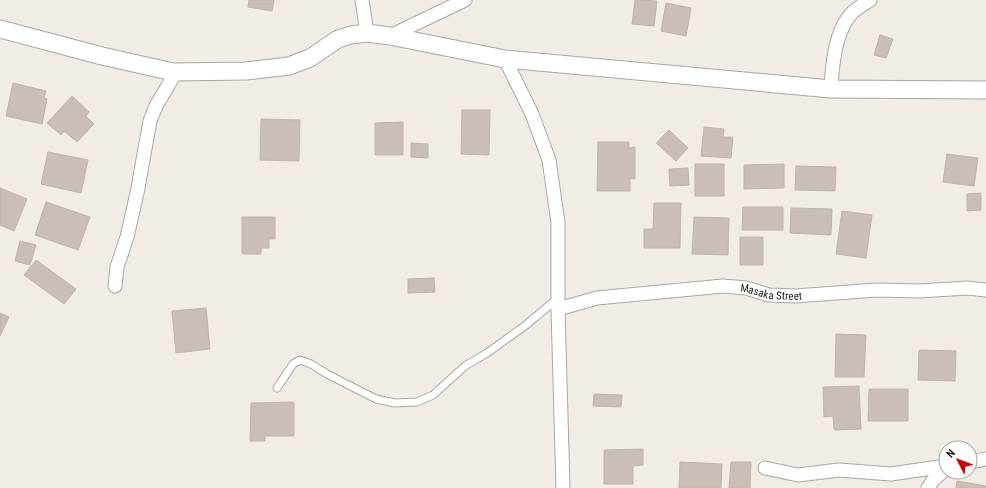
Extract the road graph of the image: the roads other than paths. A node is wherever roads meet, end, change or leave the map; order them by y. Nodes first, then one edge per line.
1 (362, 0) edge
2 (464, 0) edge
3 (870, 0) edge
4 (0, 29) edge
5 (366, 33) junction
6 (390, 36) junction
7 (505, 59) junction
8 (176, 72) junction
9 (831, 89) junction
10 (986, 90) edge
11 (115, 286) dead end
12 (986, 290) edge
13 (558, 304) junction
14 (277, 388) dead end
15 (765, 468) dead end
16 (938, 469) edge
17 (938, 475) edge
18 (563, 488) edge
19 (928, 488) edge

1 - 5 street
2 - 6 street
3 - 9 street
4 - 8 street
5 - 6 street
5 - 8 street
6 - 7 street
7 - 9 street
7 - 13 street
8 - 11 street
9 - 10 street
12 - 13 street, Masaka Street
13 - 14 lane
13 - 18 street
15 - 16 street
17 - 19 street

